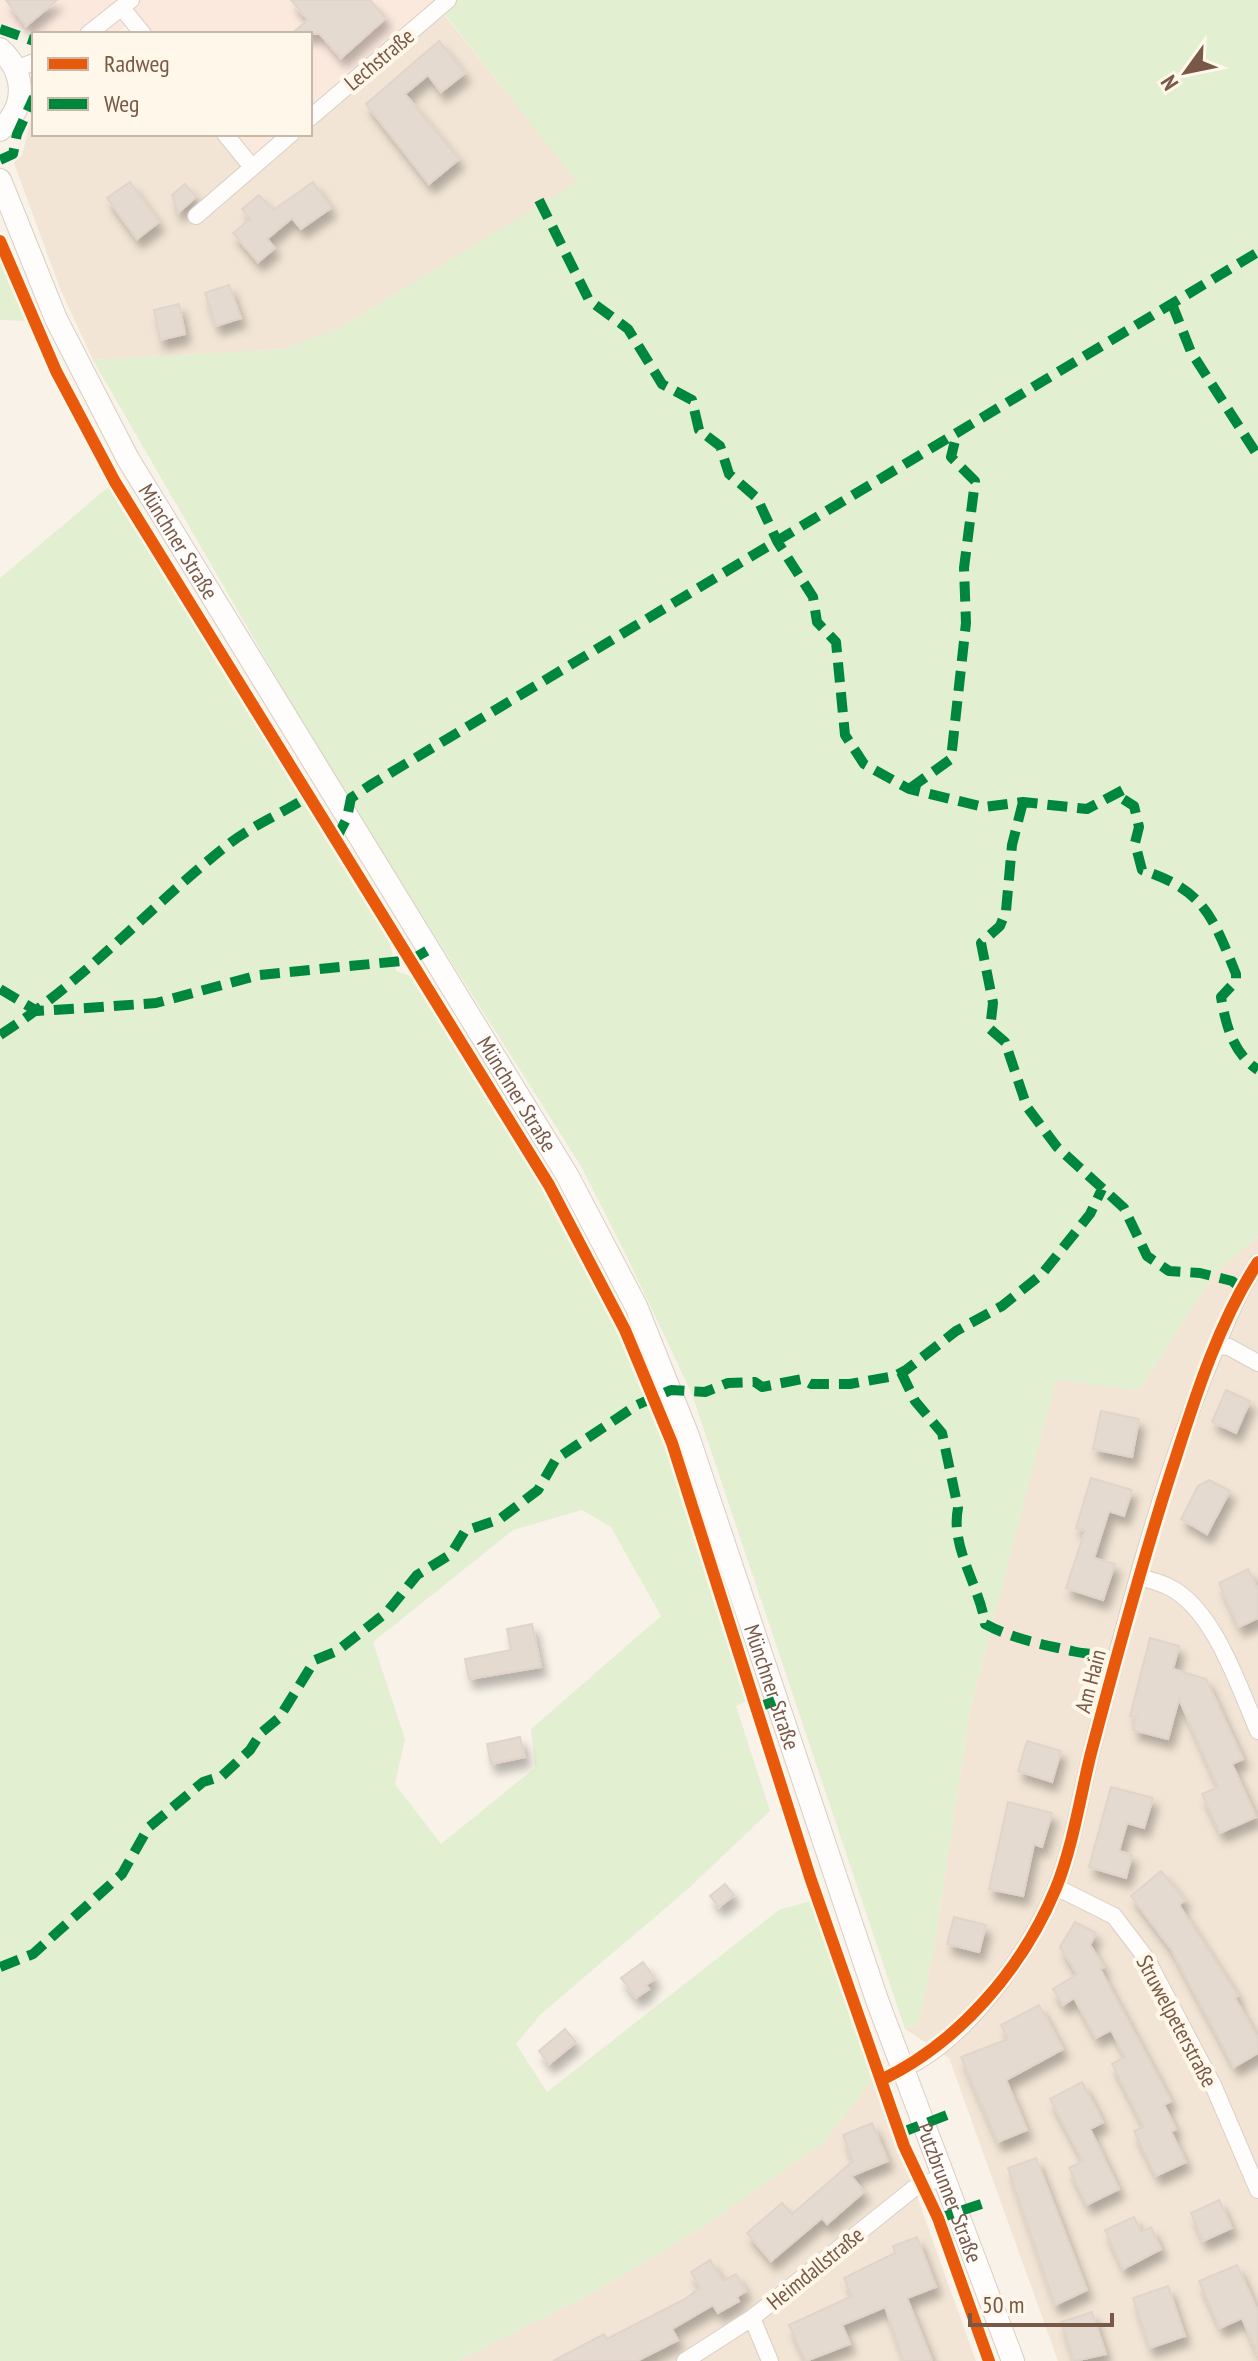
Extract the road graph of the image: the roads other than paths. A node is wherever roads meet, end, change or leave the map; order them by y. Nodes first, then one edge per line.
1 (448, 0) edge
2 (126, 4) edge
3 (91, 32) edge
4 (142, 32) edge
5 (0, 49) edge
6 (25, 66) edge
7 (312, 116) edge
8 (0, 130) edge
9 (227, 136) edge
10 (289, 136) edge
11 (252, 167) junction
12 (0, 180) edge
13 (196, 216) dead end
14 (1258, 1262) edge
15 (1217, 1346) junction
16 (1258, 1363) edge
17 (1139, 1577) junction
18 (1258, 1731) edge
19 (1056, 1887) junction
20 (903, 2069) junction
21 (944, 2176) junction
22 (1258, 2190) edge
23 (752, 2318) junction
24 (685, 2361) edge
25 (770, 2361) edge
26 (1013, 2361) edge

1 - 7 street, Lechstraße
2 - 3 street
2 - 4 street
5 - 6 main road
6 - 8 main road
9 - 11 street
10 - 11 street
11 - 13 street
12 - 20 main road, Münchner Straße
14 - 15 street, Am Hain
15 - 16 street
15 - 17 street, Am Hain
17 - 18 street
17 - 19 street, Am Hain
19 - 20 street, Am Hain
19 - 22 street, Struwelpeterstraße
20 - 21 main road, Putzbrunner Straße
21 - 23 street, Heimdallstraße
21 - 26 main road, Putzbrunner Straße
23 - 24 street, Heimdallstraße
23 - 25 street

